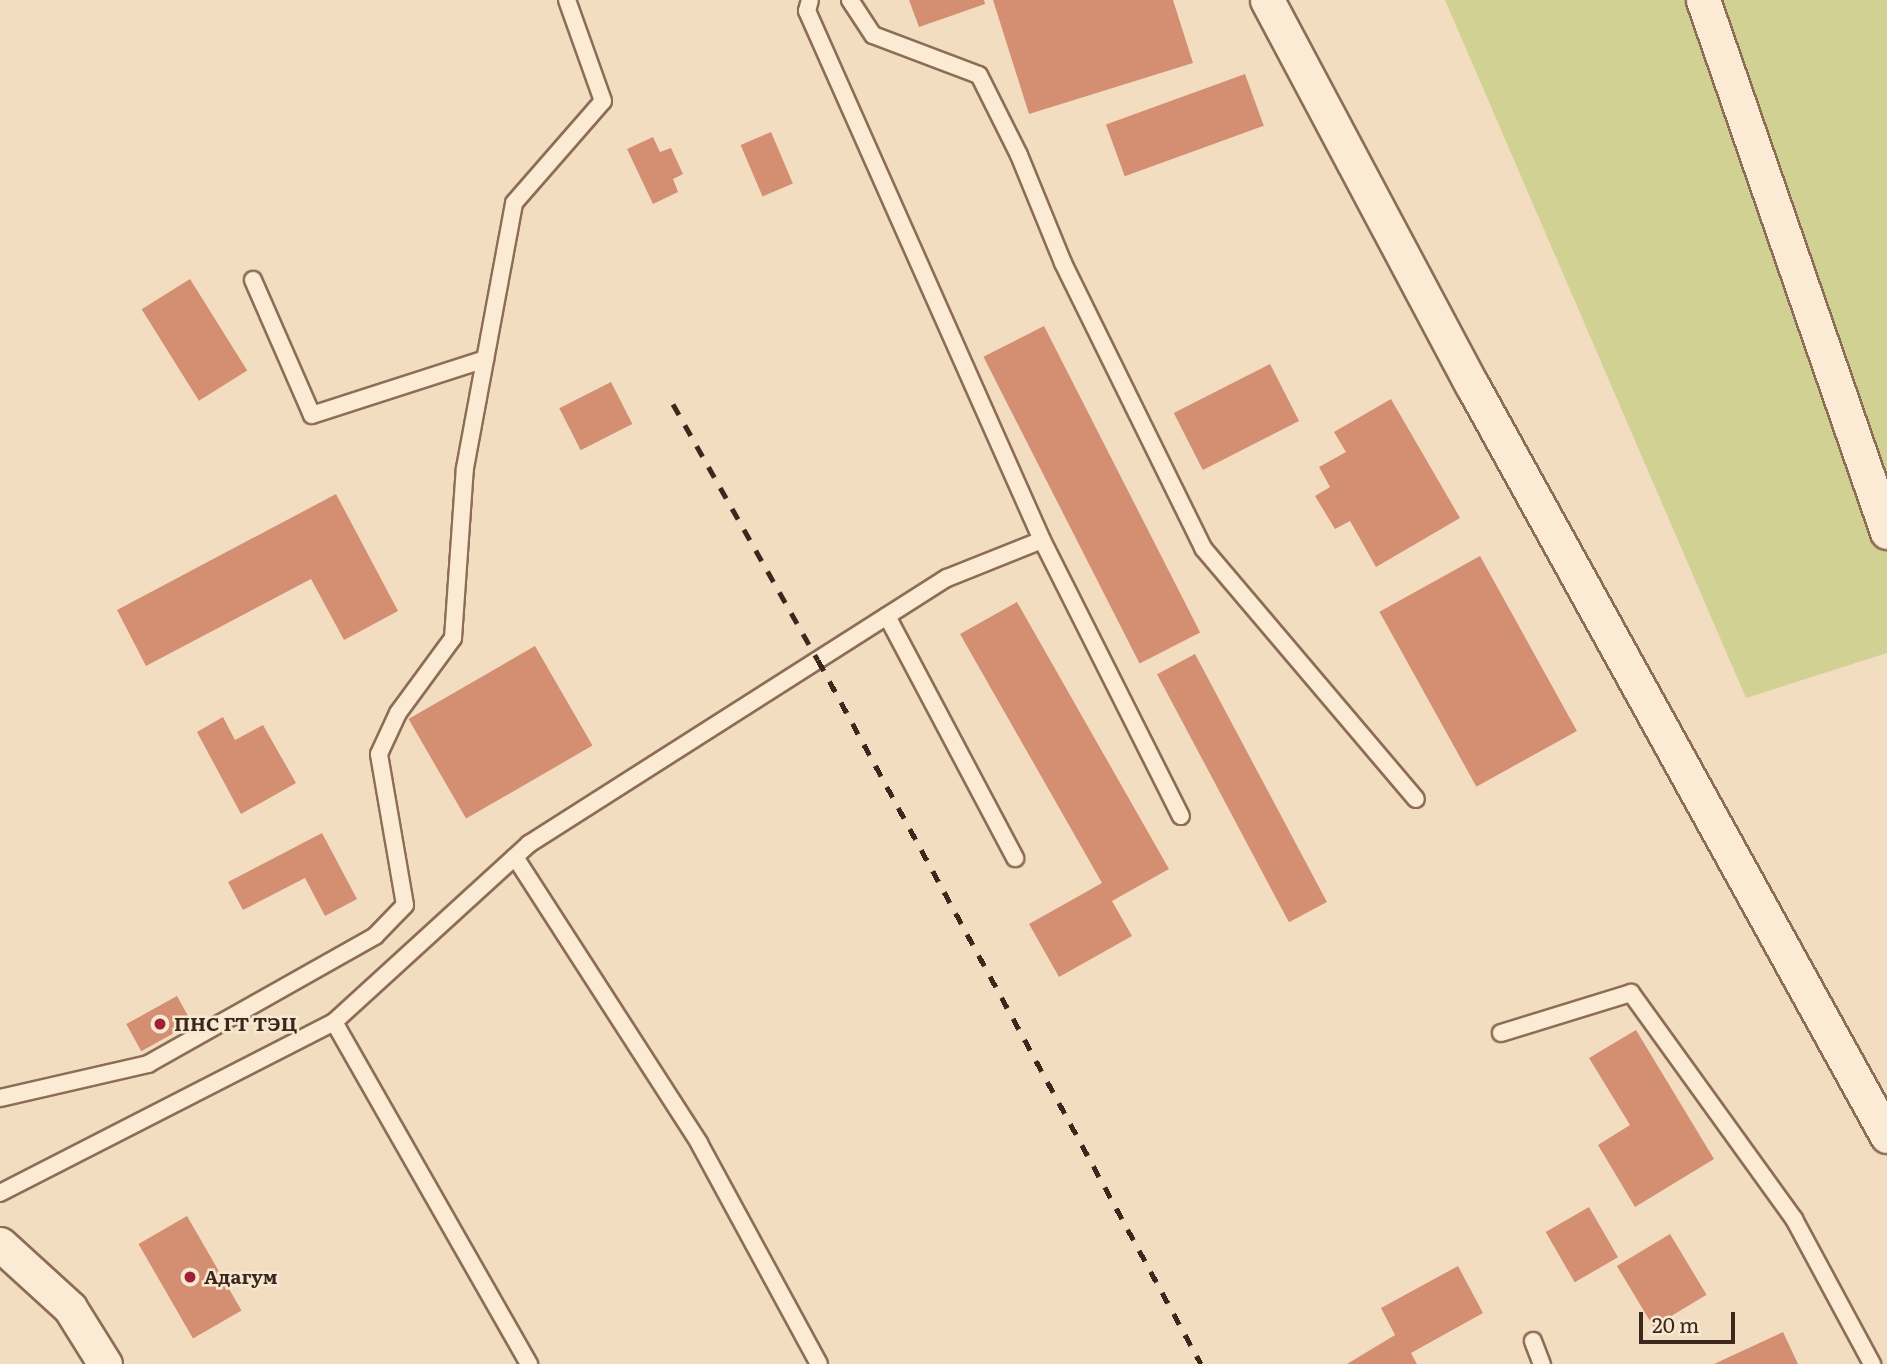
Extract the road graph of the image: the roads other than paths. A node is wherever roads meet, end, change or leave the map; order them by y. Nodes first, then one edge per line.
1 (567, 0) edge
2 (810, 0) edge
3 (850, 0) edge
4 (1267, 0) edge
5 (1703, 0) edge
6 (253, 279) dead end
7 (485, 359) junction
8 (1887, 532) edge
9 (1042, 540) junction
10 (887, 616) junction
11 (1416, 799) dead end
12 (1181, 816) dead end
13 (515, 858) junction
14 (1015, 858) dead end
15 (334, 1022) junction
16 (1502, 1032) dead end
17 (0, 1098) edge
18 (1887, 1136) edge
19 (0, 1193) edge
20 (0, 1244) edge
21 (1533, 1341) dead end
22 (105, 1364) edge
23 (529, 1364) edge
24 (819, 1364) edge
25 (1542, 1364) edge
26 (1872, 1364) edge

1 - 7 lane
2 - 9 lane
3 - 11 lane
4 - 18 street
5 - 8 street
6 - 7 lane
7 - 17 lane
9 - 10 lane
9 - 12 lane
10 - 13 lane
10 - 14 lane
13 - 15 lane
13 - 24 lane
15 - 19 lane
15 - 23 lane
16 - 26 lane
20 - 22 street
21 - 25 lane

